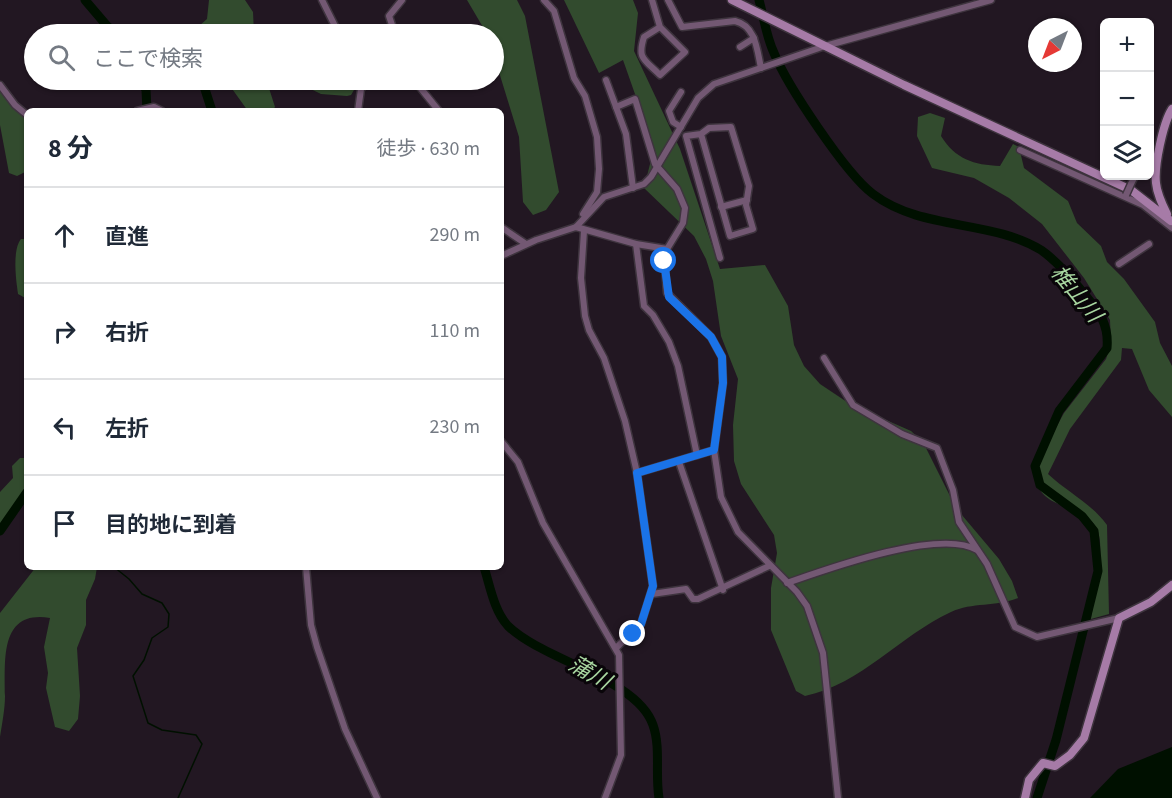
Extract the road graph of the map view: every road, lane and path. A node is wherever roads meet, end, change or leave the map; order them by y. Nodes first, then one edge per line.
1 (322, 0) edge
2 (402, 0) edge
3 (544, 0) edge
4 (652, 0) edge
5 (668, 0) edge
6 (732, 0) edge
7 (991, 0) edge
8 (334, 24) edge
9 (392, 24) edge
10 (660, 27) junction
11 (754, 38) junction
12 (740, 46) dead end
13 (825, 46) junction
14 (763, 67) junction
15 (606, 80) dead end
16 (0, 85) edge
17 (361, 90) edge
18 (422, 90) edge
19 (681, 92) dead end
20 (616, 107) junction
21 (357, 108) edge
22 (437, 108) edge
23 (1172, 109) edge
24 (24, 112) edge
25 (680, 129) junction
26 (701, 134) junction
27 (686, 136) junction
28 (1020, 150) dead end
29 (659, 168) junction
30 (1133, 180) edge
31 (633, 188) junction
32 (1126, 196) junction
33 (747, 200) junction
34 (721, 207) junction
35 (1172, 222) edge
36 (576, 227) junction
37 (1172, 228) edge
38 (504, 229) edge
39 (584, 231) junction
40 (526, 244) junction
41 (636, 244) junction
42 (1149, 244) dead end
43 (667, 249) junction
44 (504, 255) edge
45 (720, 258) dead end
46 (1119, 264) dead end
47 (824, 357) dead end
48 (504, 445) edge
49 (714, 450) junction
50 (697, 455) junction
51 (679, 462) junction
52 (637, 473) junction
53 (979, 551) junction
54 (769, 566) junction
55 (306, 570) edge
56 (787, 583) junction
57 (1172, 585) edge
58 (723, 590) junction
59 (652, 594) junction
60 (1119, 618) junction
61 (616, 648) junction
62 (377, 798) edge
63 (605, 798) edge
64 (838, 798) edge
65 (1025, 798) edge

1 - 8 street
2 - 9 street
3 - 36 street
4 - 10 street
5 - 11 street
6 - 13 street
7 - 13 street
10 - 10 street
11 - 12 street
11 - 14 street
13 - 14 street
13 - 35 street
14 - 25 street
15 - 20 street
16 - 24 street
17 - 21 street
18 - 22 street
19 - 25 street
20 - 29 street
20 - 31 street
23 - 35 street
25 - 27 street
25 - 29 street
26 - 27 street
26 - 33 street
26 - 34 street
27 - 45 street
28 - 32 street
29 - 31 street
29 - 43 street
30 - 32 street, bridge
31 - 36 street
32 - 37 street
33 - 34 street
33 - 34 street
36 - 39 street
36 - 40 street
38 - 40 street
39 - 41 street
39 - 52 street
40 - 44 street
41 - 43 street
41 - 50 street
42 - 46 street
43 - 49 street
47 - 53 street
48 - 61 street
49 - 50 street
49 - 54 street
50 - 51 street
51 - 52 street
51 - 58 street
52 - 59 street
53 - 56 street
53 - 60 street
54 - 56 street
54 - 58 street
55 - 62 street
56 - 64 street
57 - 60 street
58 - 59 street
59 - 61 street
60 - 65 street
61 - 63 street

